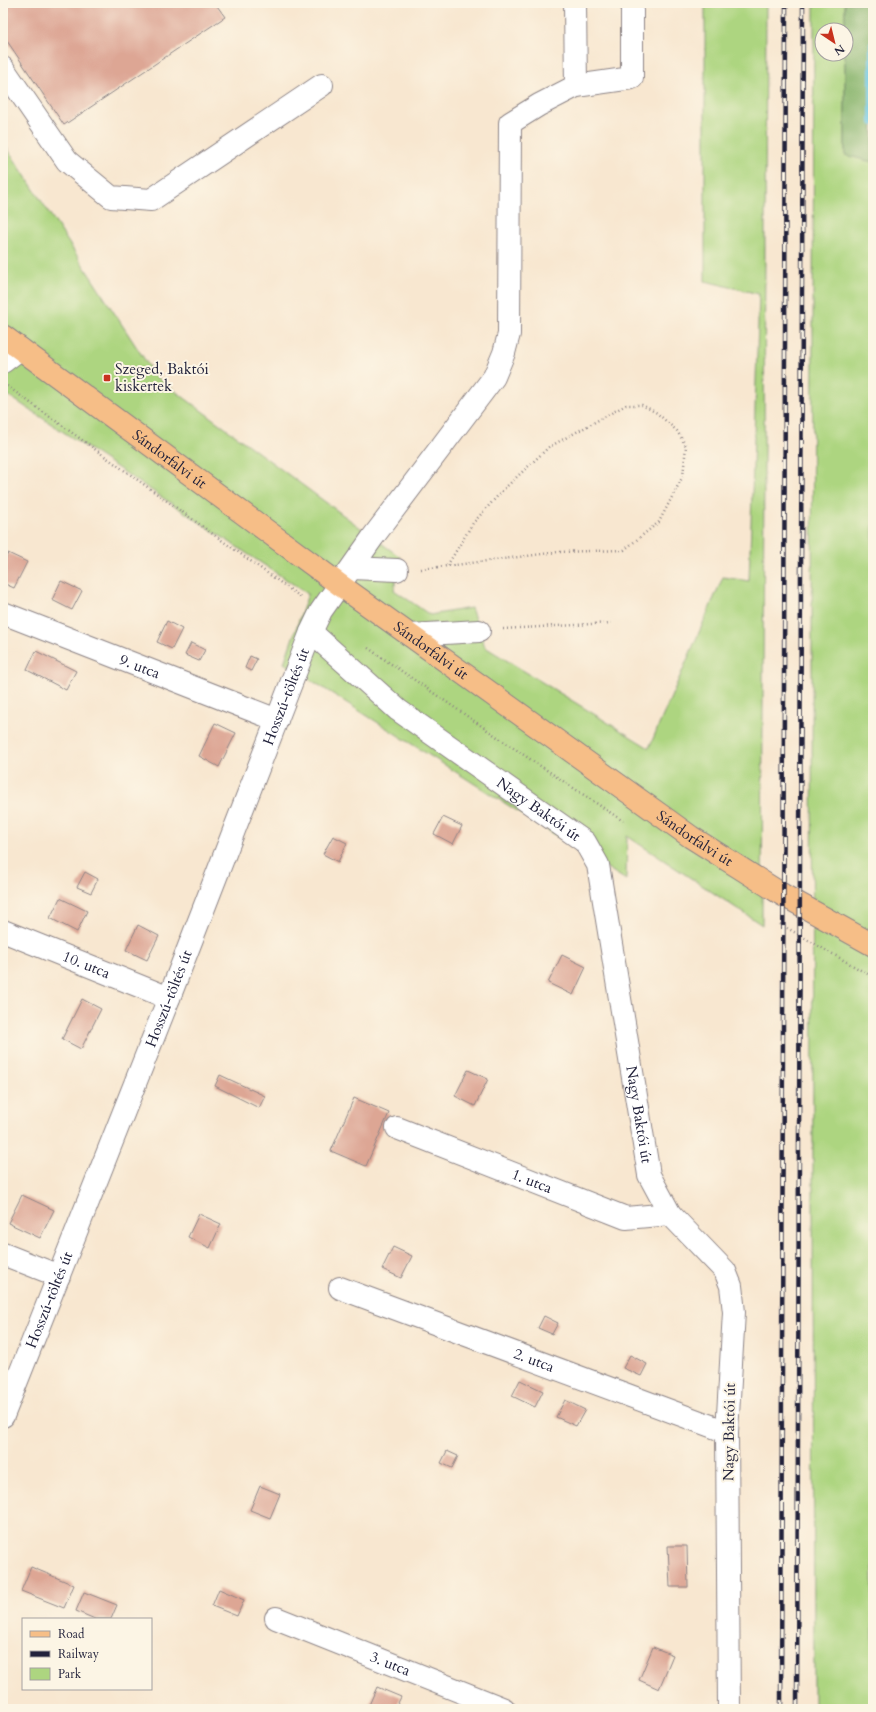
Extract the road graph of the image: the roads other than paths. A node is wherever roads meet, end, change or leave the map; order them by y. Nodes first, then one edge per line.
1 (575, 3) edge
2 (632, 3) edge
3 (3, 68) edge
4 (322, 85) dead end
5 (576, 86) junction
6 (11, 342) edge
7 (3, 362) edge
8 (397, 570) road end
9 (346, 577) junction
10 (3, 613) edge
11 (479, 630) road end
12 (311, 632) junction
13 (410, 635) junction
14 (277, 720) junction
15 (3, 931) edge
16 (873, 945) edge
17 (169, 998) junction
18 (397, 1128) dead end
19 (670, 1214) junction
20 (3, 1254) edge
21 (59, 1276) junction
22 (340, 1288) dead end
23 (3, 1416) edge
24 (727, 1432) junction
25 (276, 1618) dead end
26 (504, 1709) edge
27 (729, 1709) edge

1 - 5 street
2 - 5 street
3 - 4 street
5 - 9 street, Hosszú-töltés út
6 - 7 street
6 - 9 main road, Sándorfalvi út
8 - 9 street
9 - 12 street, Hosszú-töltés út
9 - 13 main road, Sándorfalvi út
10 - 14 street, 9. utca
11 - 13 street
12 - 14 street, Hosszú-töltés út
12 - 19 street, Nagy Baktói út
13 - 16 main road, Sándorfalvi út
14 - 17 street, Hosszú-töltés út
15 - 17 street, 10. utca
17 - 21 street, Hosszú-töltés út
18 - 19 street, 1. utca
19 - 24 street, Nagy Baktói út
20 - 21 street
21 - 23 street, Hosszú-töltés út
22 - 24 street, 2. utca
24 - 27 street, Nagy Baktói út
25 - 26 street, 3. utca

